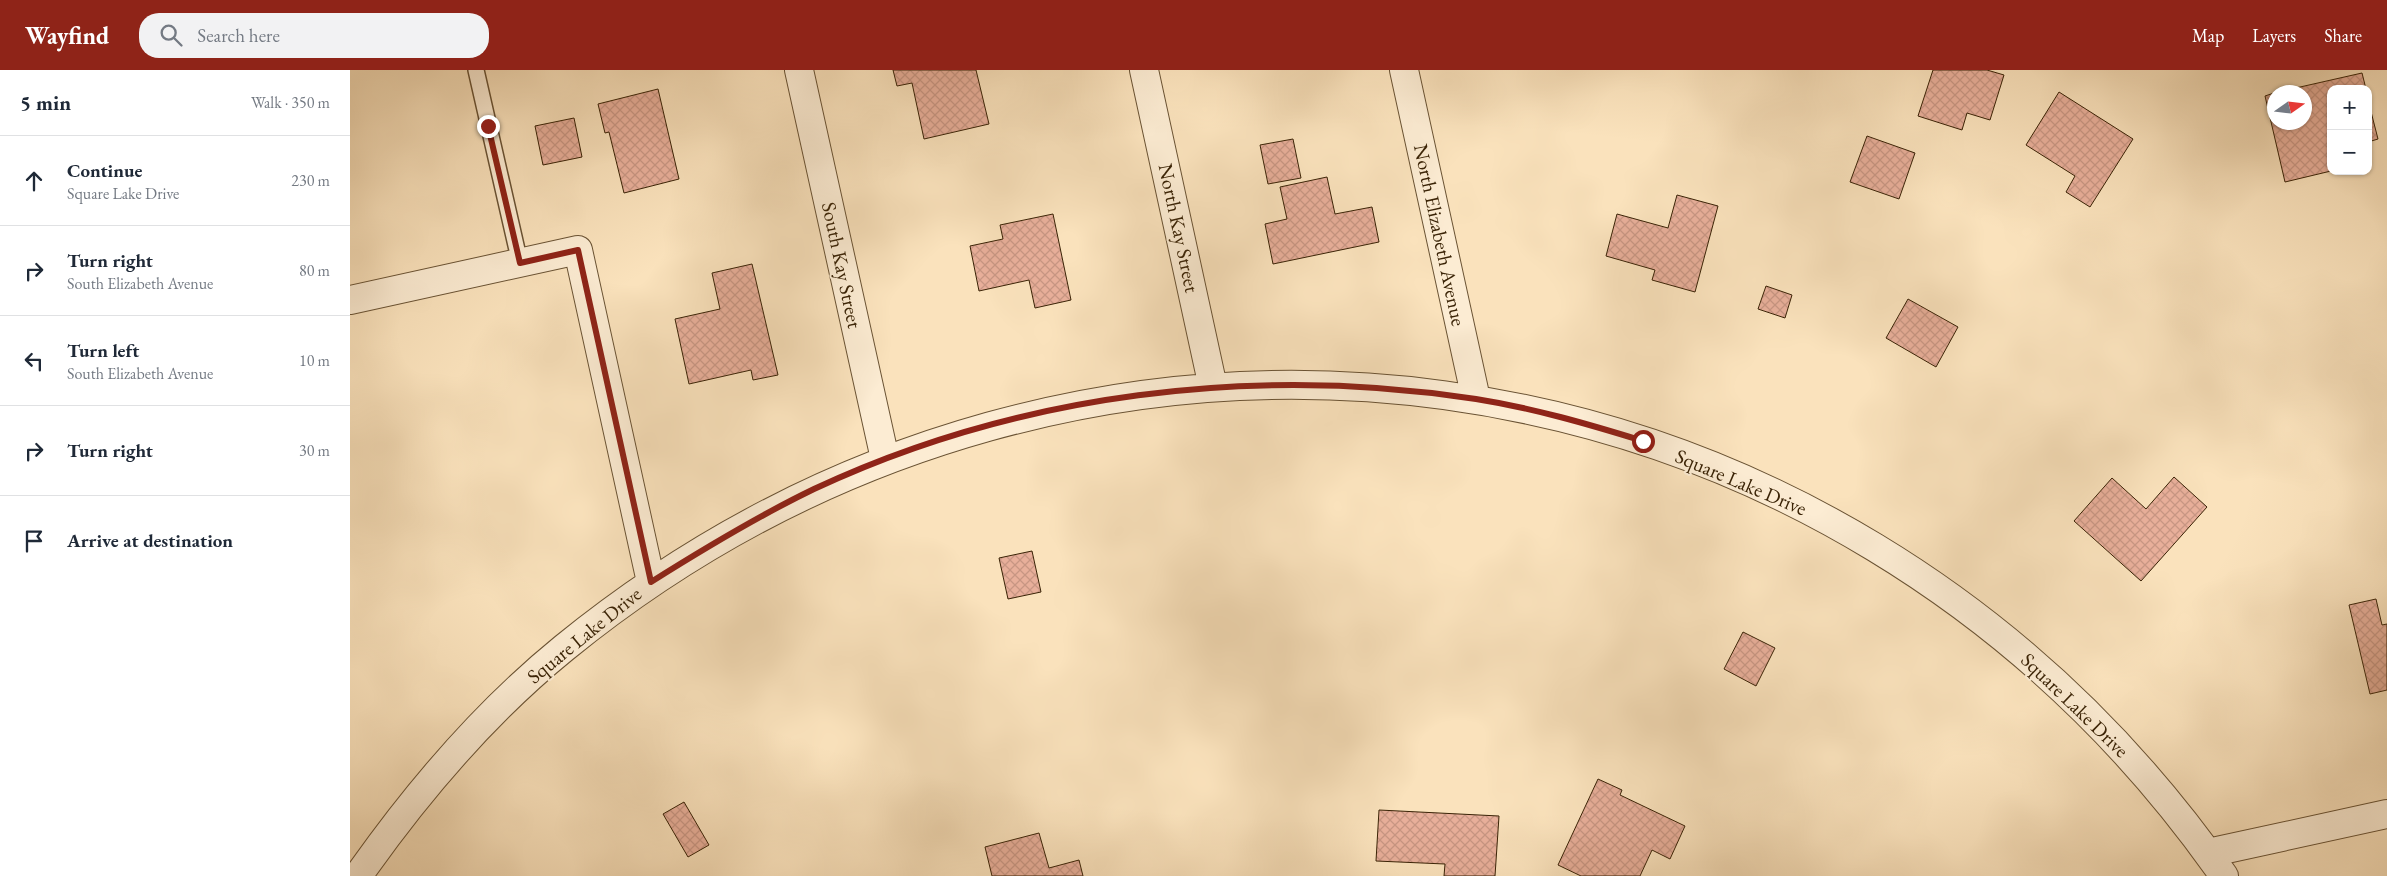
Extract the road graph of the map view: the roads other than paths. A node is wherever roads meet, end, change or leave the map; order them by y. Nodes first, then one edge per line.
1 (476, 70) edge
2 (799, 70) edge
3 (1144, 70) edge
4 (1404, 70) edge
5 (520, 263) junction
6 (350, 300) edge
7 (1213, 387) junction
8 (1476, 399) junction
9 (885, 459) junction
10 (651, 582) junction
11 (2387, 814) edge
12 (2208, 853) junction
13 (358, 876) edge
14 (2224, 876) edge

1 - 5 lane
2 - 9 street, South Kay Street
3 - 7 street, North Kay Street
4 - 8 street, North Elizabeth Avenue
5 - 6 street
5 - 10 street
7 - 8 street, Square Lake Drive
7 - 9 street, Square Lake Drive
8 - 12 street, Square Lake Drive
9 - 10 street, Square Lake Drive
10 - 13 street, Square Lake Drive
11 - 12 street
12 - 14 street, Square Lake Drive

